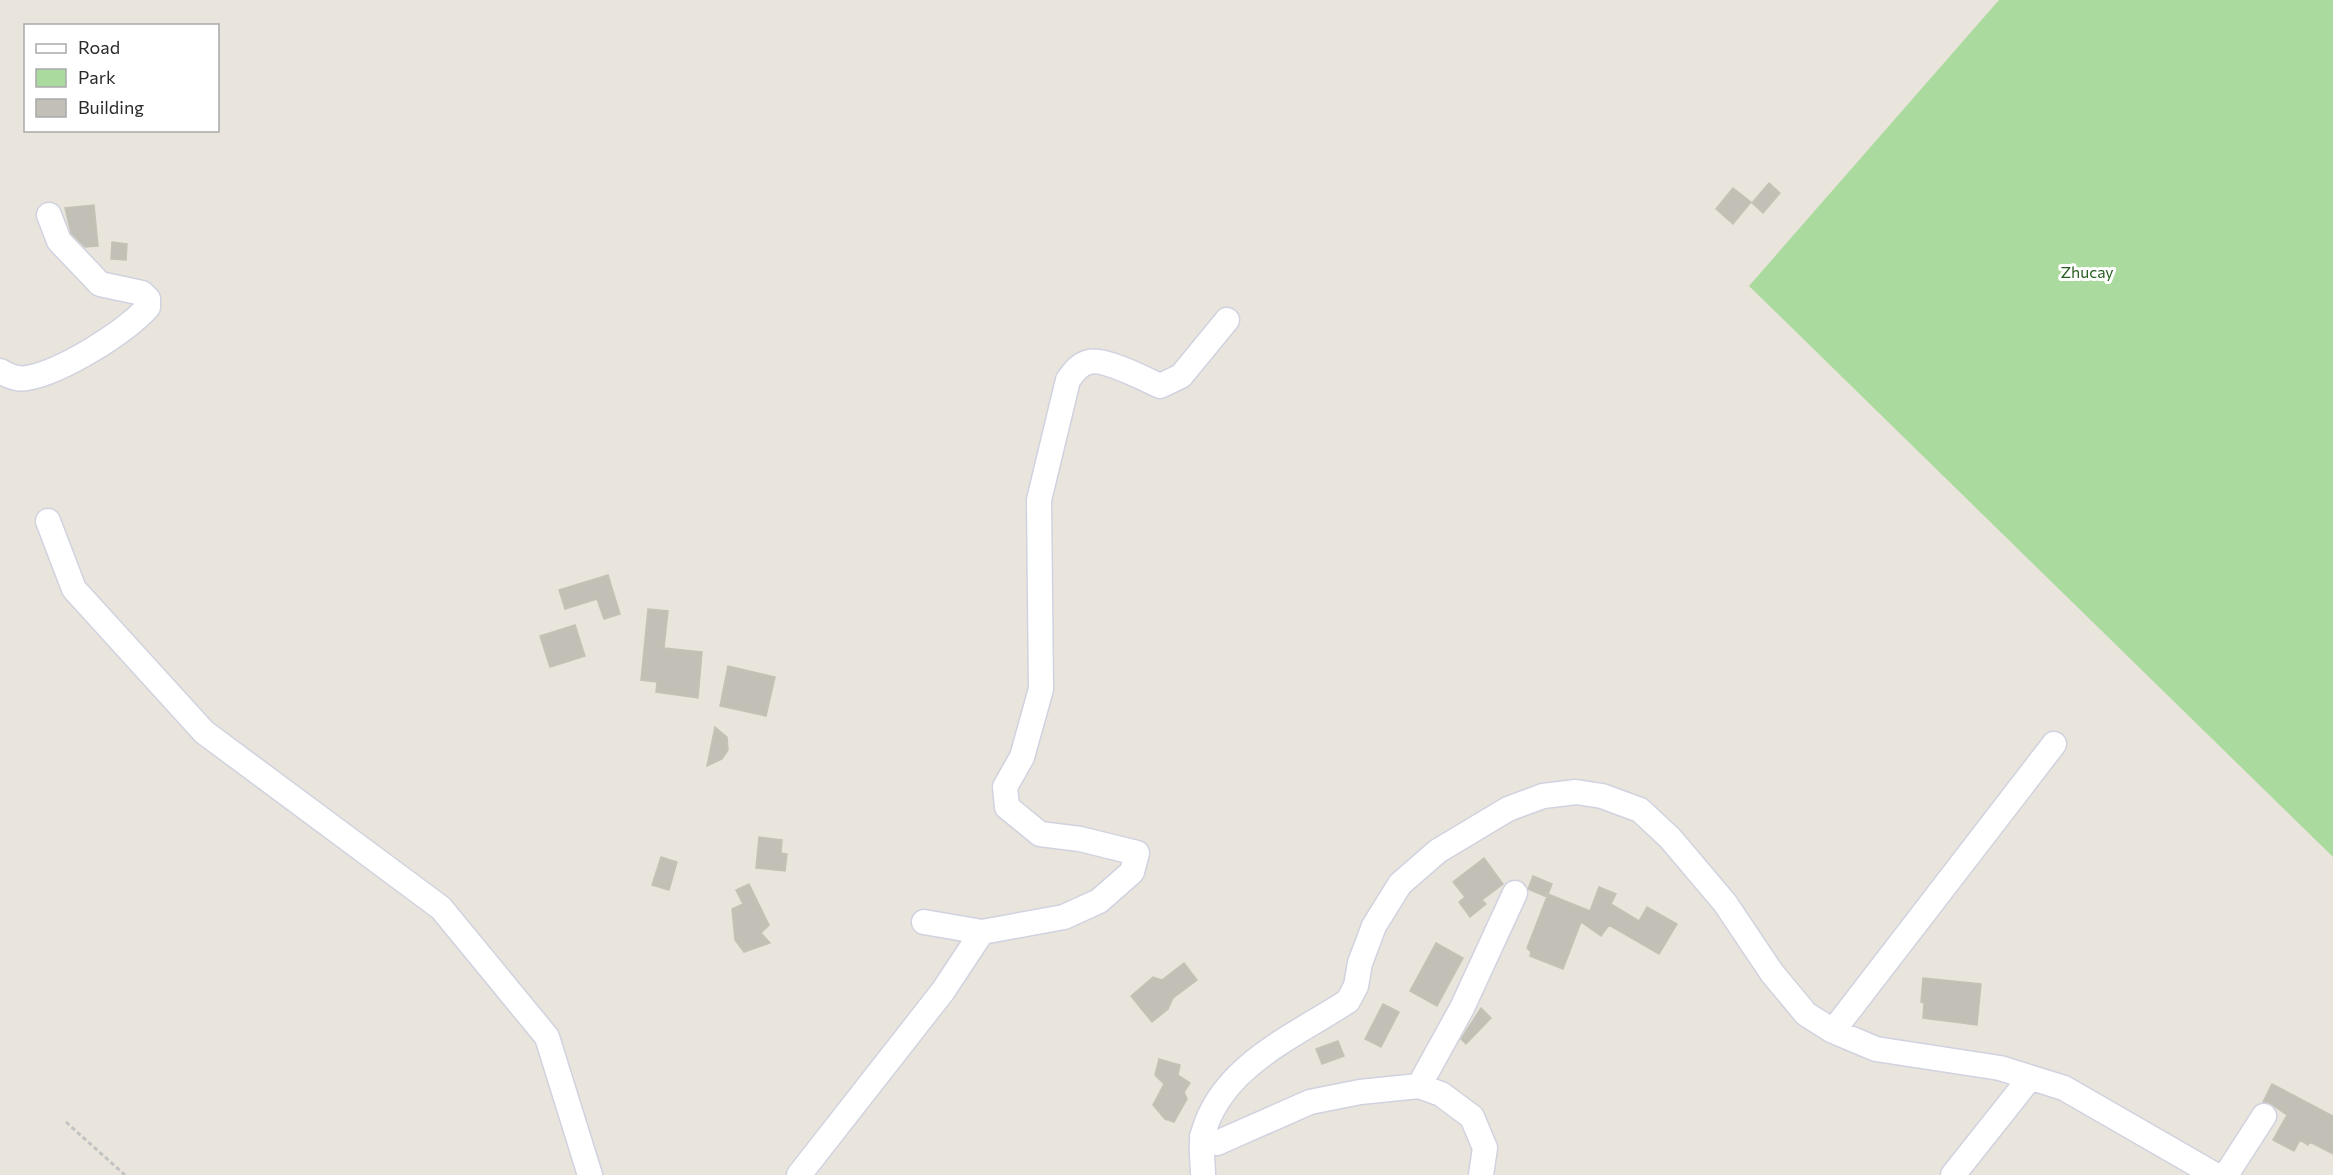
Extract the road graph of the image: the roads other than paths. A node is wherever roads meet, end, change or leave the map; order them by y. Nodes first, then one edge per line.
1 (49, 215) dead end
2 (1227, 320) dead end
3 (0, 371) edge
4 (48, 521) dead end
5 (2054, 744) dead end
6 (1515, 893) dead end
7 (924, 922) dead end
8 (982, 932) junction
9 (1833, 1031) junction
10 (2030, 1078) junction
11 (1419, 1086) junction
12 (2264, 1116) dead end
13 (1202, 1136) junction
14 (590, 1175) edge
15 (799, 1175) edge
16 (1203, 1175) edge
17 (1481, 1175) edge
18 (1953, 1175) edge
19 (2215, 1175) edge
20 (2226, 1175) edge

1 - 3 street
2 - 8 street
4 - 14 street
5 - 9 street
6 - 11 street
7 - 8 street
8 - 15 street
9 - 10 street
9 - 13 street
10 - 18 street
10 - 19 street
11 - 13 street
11 - 17 street
12 - 20 street
13 - 16 street

